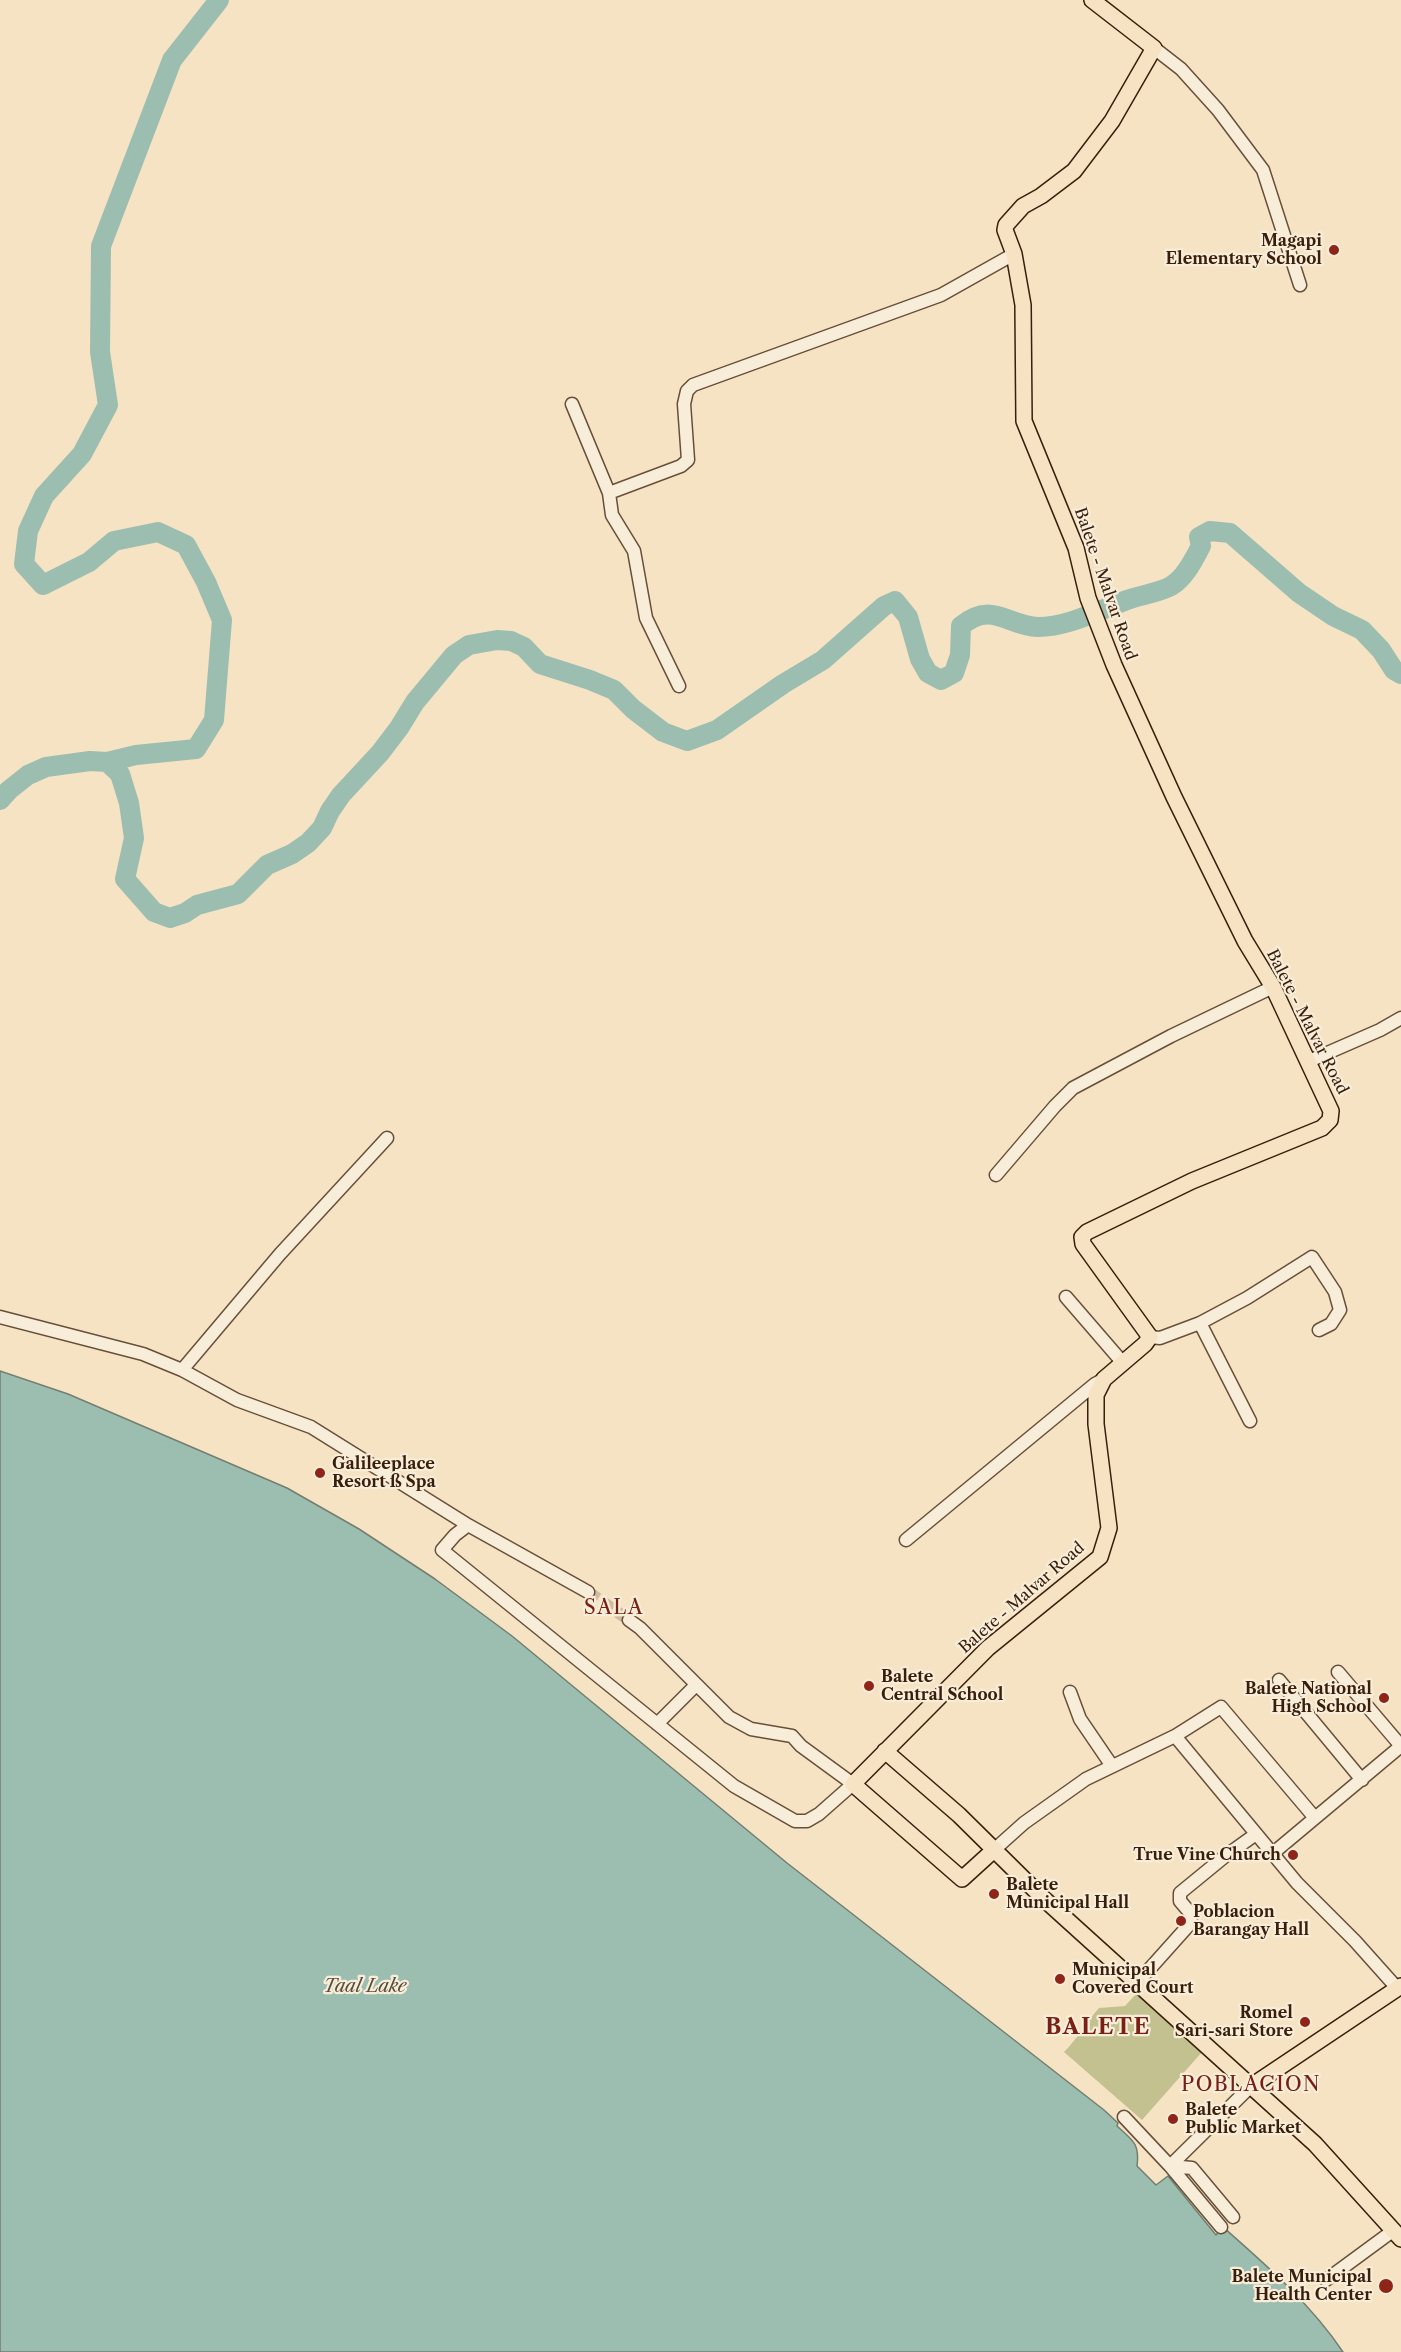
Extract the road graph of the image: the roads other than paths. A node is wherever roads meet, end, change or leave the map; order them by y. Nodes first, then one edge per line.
1 (1092, 0) edge
2 (1154, 48) junction
3 (1014, 254) junction
4 (1300, 285) dead end
5 (572, 404) dead end
6 (609, 493) junction
7 (678, 686) dead end
8 (1273, 987) junction
9 (1401, 1018) edge
10 (1309, 1062) junction
11 (387, 1138) dead end
12 (996, 1175) dead end
13 (1066, 1297) dead end
14 (0, 1317) edge
15 (1200, 1323) junction
16 (1319, 1330) dead end
17 (1150, 1337) junction
18 (1123, 1363) junction
19 (182, 1370) junction
20 (1104, 1379) junction
21 (1250, 1421) dead end
22 (468, 1525) junction
23 (906, 1540) dead end
24 (588, 1592) tunnel mouth
25 (629, 1620) tunnel mouth
26 (1338, 1672) dead end
27 (1279, 1680) dead end
28 (696, 1685) junction
29 (1070, 1692) dead end
30 (657, 1725) junction
31 (1175, 1736) junction
32 (1401, 1746) edge
33 (885, 1751) junction
34 (1112, 1766) junction
35 (1362, 1780) junction
36 (853, 1784) junction
37 (1315, 1818) junction
38 (1256, 1834) junction
39 (995, 1849) junction
40 (1272, 1854) junction
41 (1137, 1983) junction
42 (1399, 1987) edge
43 (1250, 2087) junction
44 (1124, 2117) dead end
45 (1167, 2163) junction
46 (1233, 2217) dead end
47 (1221, 2227) dead end
48 (1397, 2235) edge
49 (1326, 2280) dead end

1 - 2 main road
2 - 3 main road, Balete - Malvar Road
2 - 4 street
3 - 6 street
3 - 8 main road, Balete - Malvar Road
5 - 6 street
6 - 7 street
8 - 10 main road, Balete - Malvar Road
8 - 12 street
9 - 10 street
10 - 17 main road, Balete - Malvar Road
11 - 19 street
13 - 18 street
14 - 19 street
15 - 16 street
15 - 17 street
15 - 21 street
17 - 18 main road
18 - 20 main road
19 - 22 street
20 - 23 street
20 - 33 main road, Balete - Malvar Road
22 - 24 street
22 - 30 street
25 - 28 street
26 - 32 street
27 - 35 street
28 - 30 street
28 - 36 street
29 - 34 street
30 - 36 street
31 - 34 street
31 - 37 street
31 - 38 street
32 - 35 street
33 - 36 main road, Balete - Malvar Road
33 - 39 main road
34 - 39 street
35 - 37 street
36 - 39 main road
37 - 40 street
38 - 40 street
38 - 41 street
39 - 41 main road
40 - 42 street
41 - 43 main road
42 - 43 main road
43 - 45 street
43 - 48 main road
44 - 45 street
45 - 46 street
45 - 47 street
48 - 49 street

